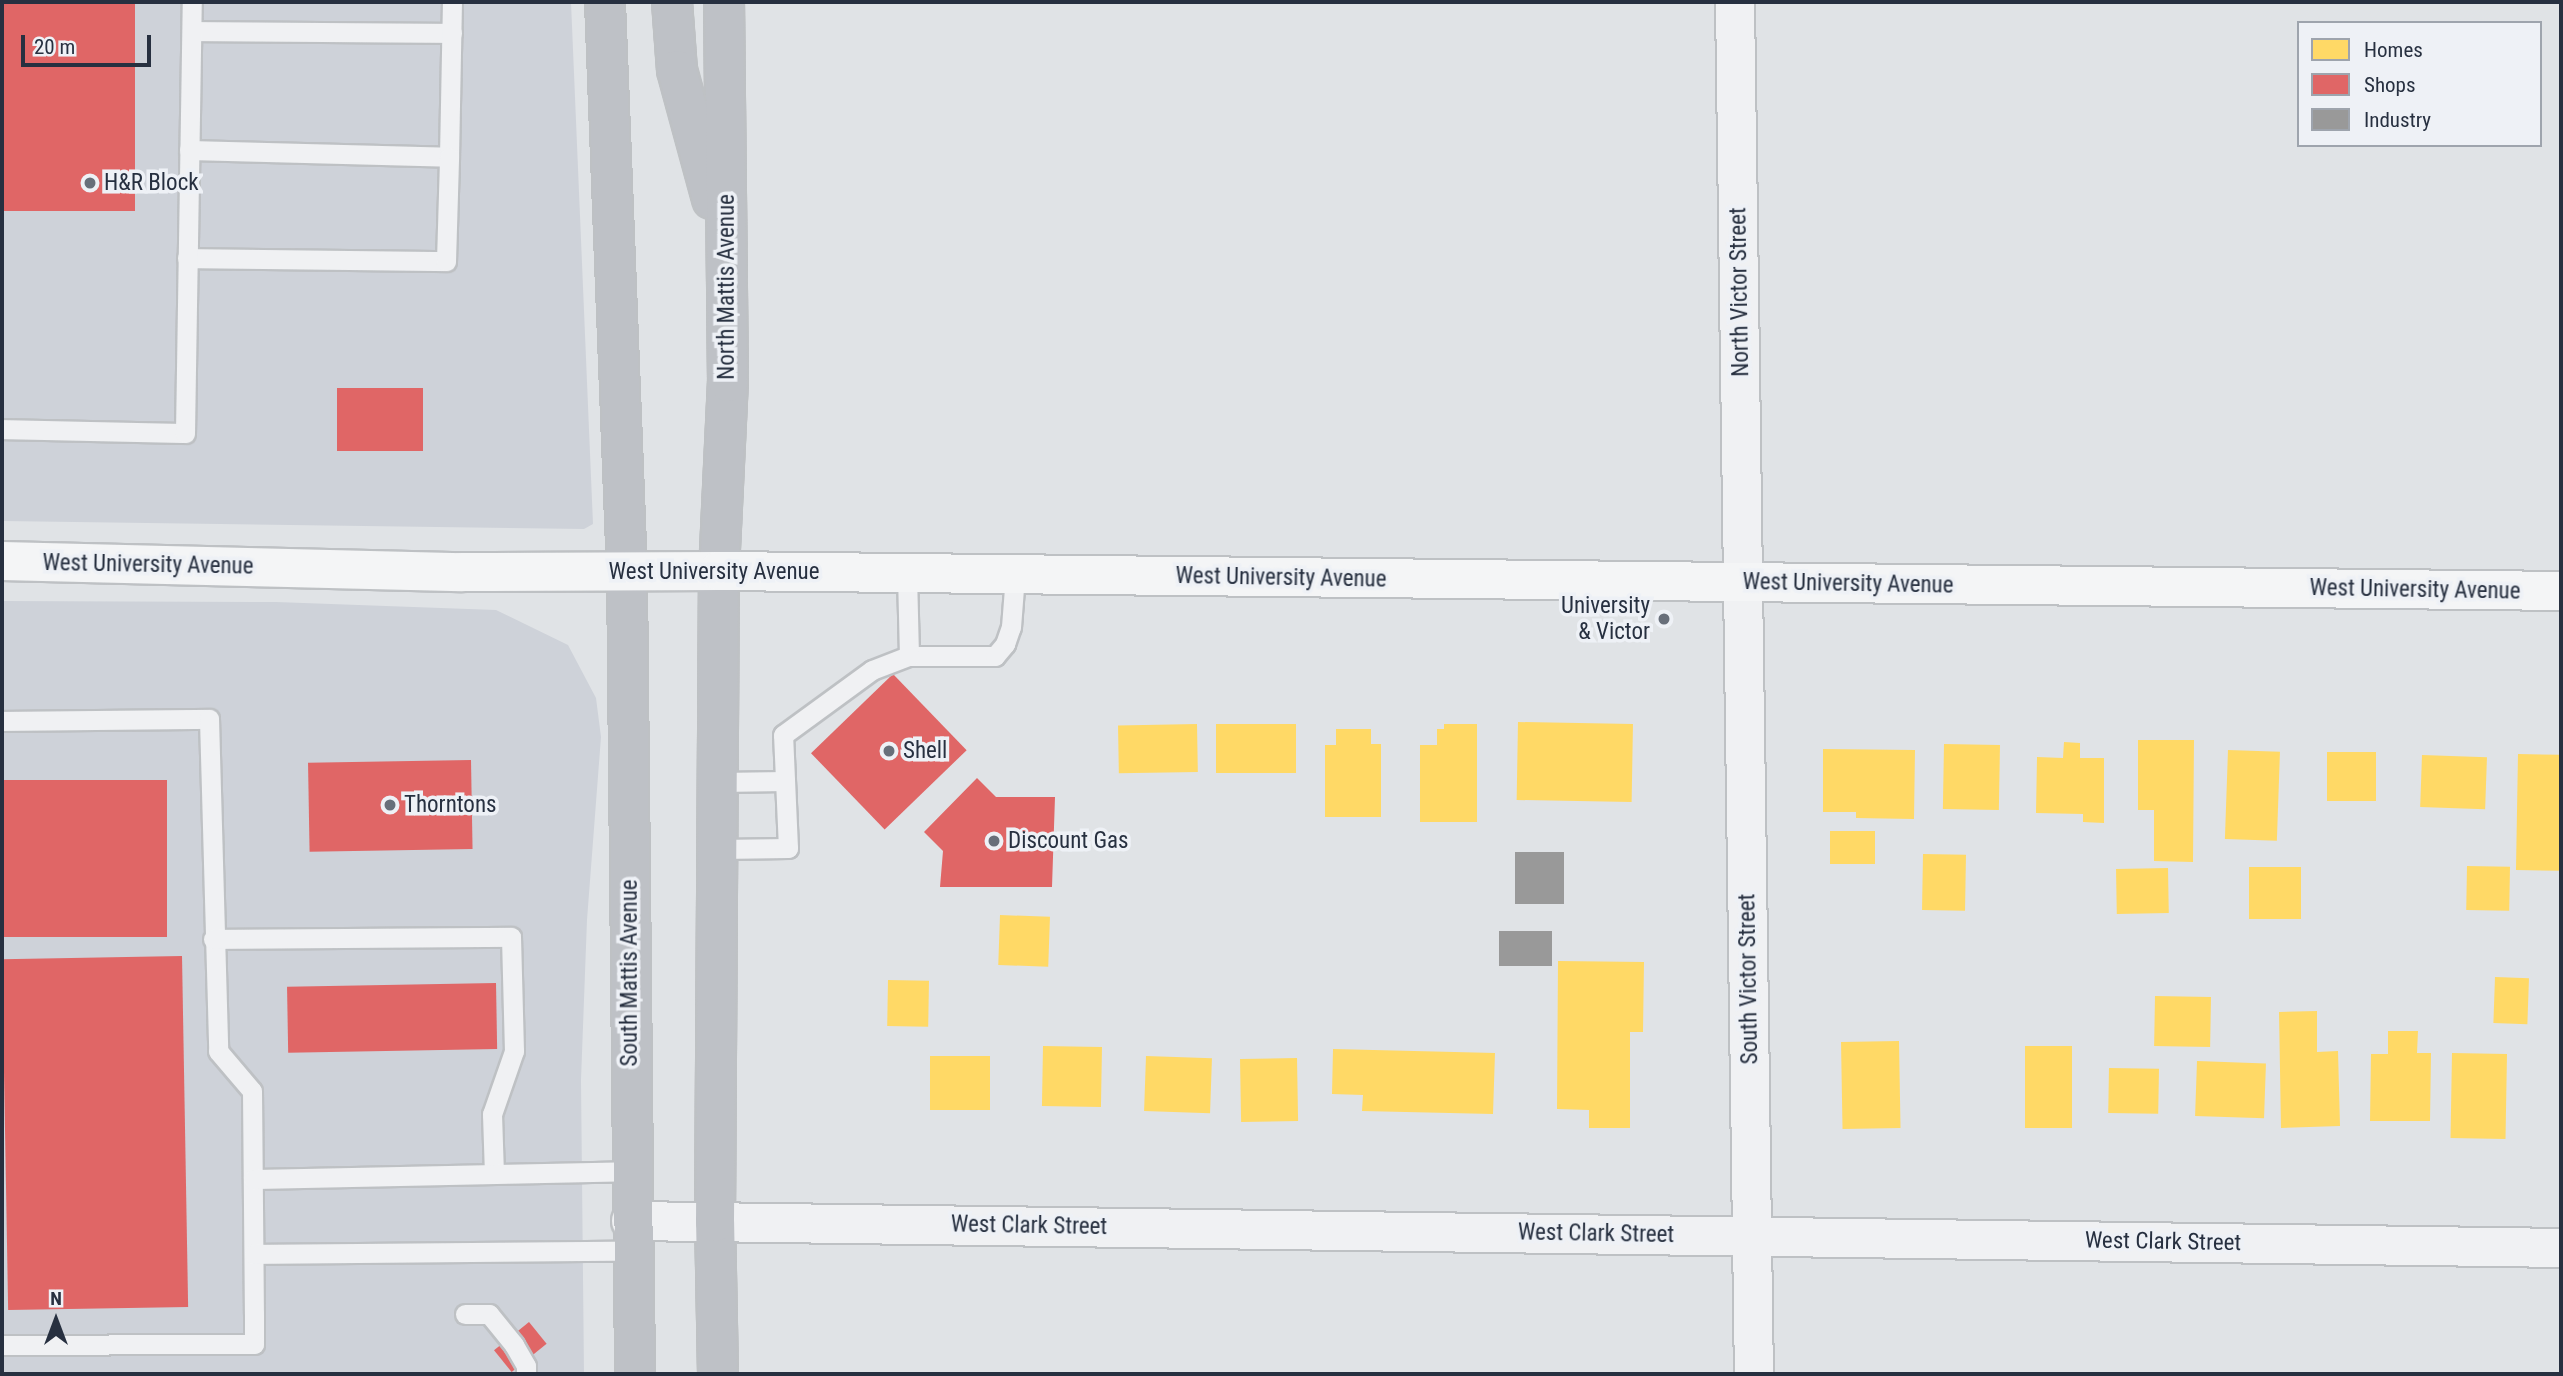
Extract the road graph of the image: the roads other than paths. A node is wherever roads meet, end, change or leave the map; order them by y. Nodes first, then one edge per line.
1 (192, 2) edge
2 (452, 2) edge
3 (605, 2) edge
4 (672, 2) edge
5 (724, 2) edge
6 (1735, 2) edge
7 (192, 31) junction
8 (452, 33) junction
9 (189, 150) junction
10 (449, 158) junction
11 (727, 252) junction
12 (187, 258) junction
13 (2, 429) edge
14 (2, 561) edge
15 (627, 571) junction
16 (719, 572) junction
17 (908, 574) junction
18 (1015, 575) junction
19 (1744, 583) junction
20 (2561, 592) edge
21 (909, 656) junction
22 (2, 721) edge
23 (785, 781) junction
24 (720, 782) junction
25 (720, 849) junction
26 (212, 939) junction
27 (631, 1171) junction
28 (494, 1174) junction
29 (253, 1179) junction
30 (715, 1222) junction
31 (631, 1236) junction
32 (1752, 1236) junction
33 (2561, 1248) edge
34 (254, 1254) junction
35 (465, 1314) dead end
36 (2, 1345) edge
37 (526, 1374) edge
38 (635, 1374) edge
39 (718, 1374) edge
40 (1754, 1374) edge

1 - 7 lane
2 - 8 lane
3 - 15 main road
4 - 11 main road
5 - 11 main road, North Mattis Avenue
6 - 19 street, North Victor Street
7 - 8 lane
7 - 9 lane
8 - 10 lane
9 - 10 lane
9 - 12 lane
10 - 12 lane
11 - 16 main road, North Mattis Avenue
12 - 13 lane
14 - 15 main road, West University Avenue
15 - 16 main road, West University Avenue
15 - 27 main road, South Mattis Avenue
16 - 17 main road, West University Avenue
16 - 24 main road
17 - 18 main road, West University Avenue
17 - 21 lane
18 - 19 main road, West University Avenue
18 - 21 lane
19 - 20 main road, West University Avenue
19 - 32 street, South Victor Street
21 - 23 lane
22 - 26 lane
23 - 24 lane
23 - 25 lane
24 - 25 main road
25 - 30 main road
26 - 28 lane
26 - 29 lane
27 - 28 lane
27 - 31 main road, South Mattis Avenue
28 - 29 lane
29 - 34 lane
30 - 31 street, West Clark Street
30 - 32 street, West Clark Street
30 - 39 main road
31 - 34 lane
31 - 38 main road, South Mattis Avenue
32 - 33 street, West Clark Street
32 - 40 street, South Victor Street
34 - 36 lane
35 - 37 lane

